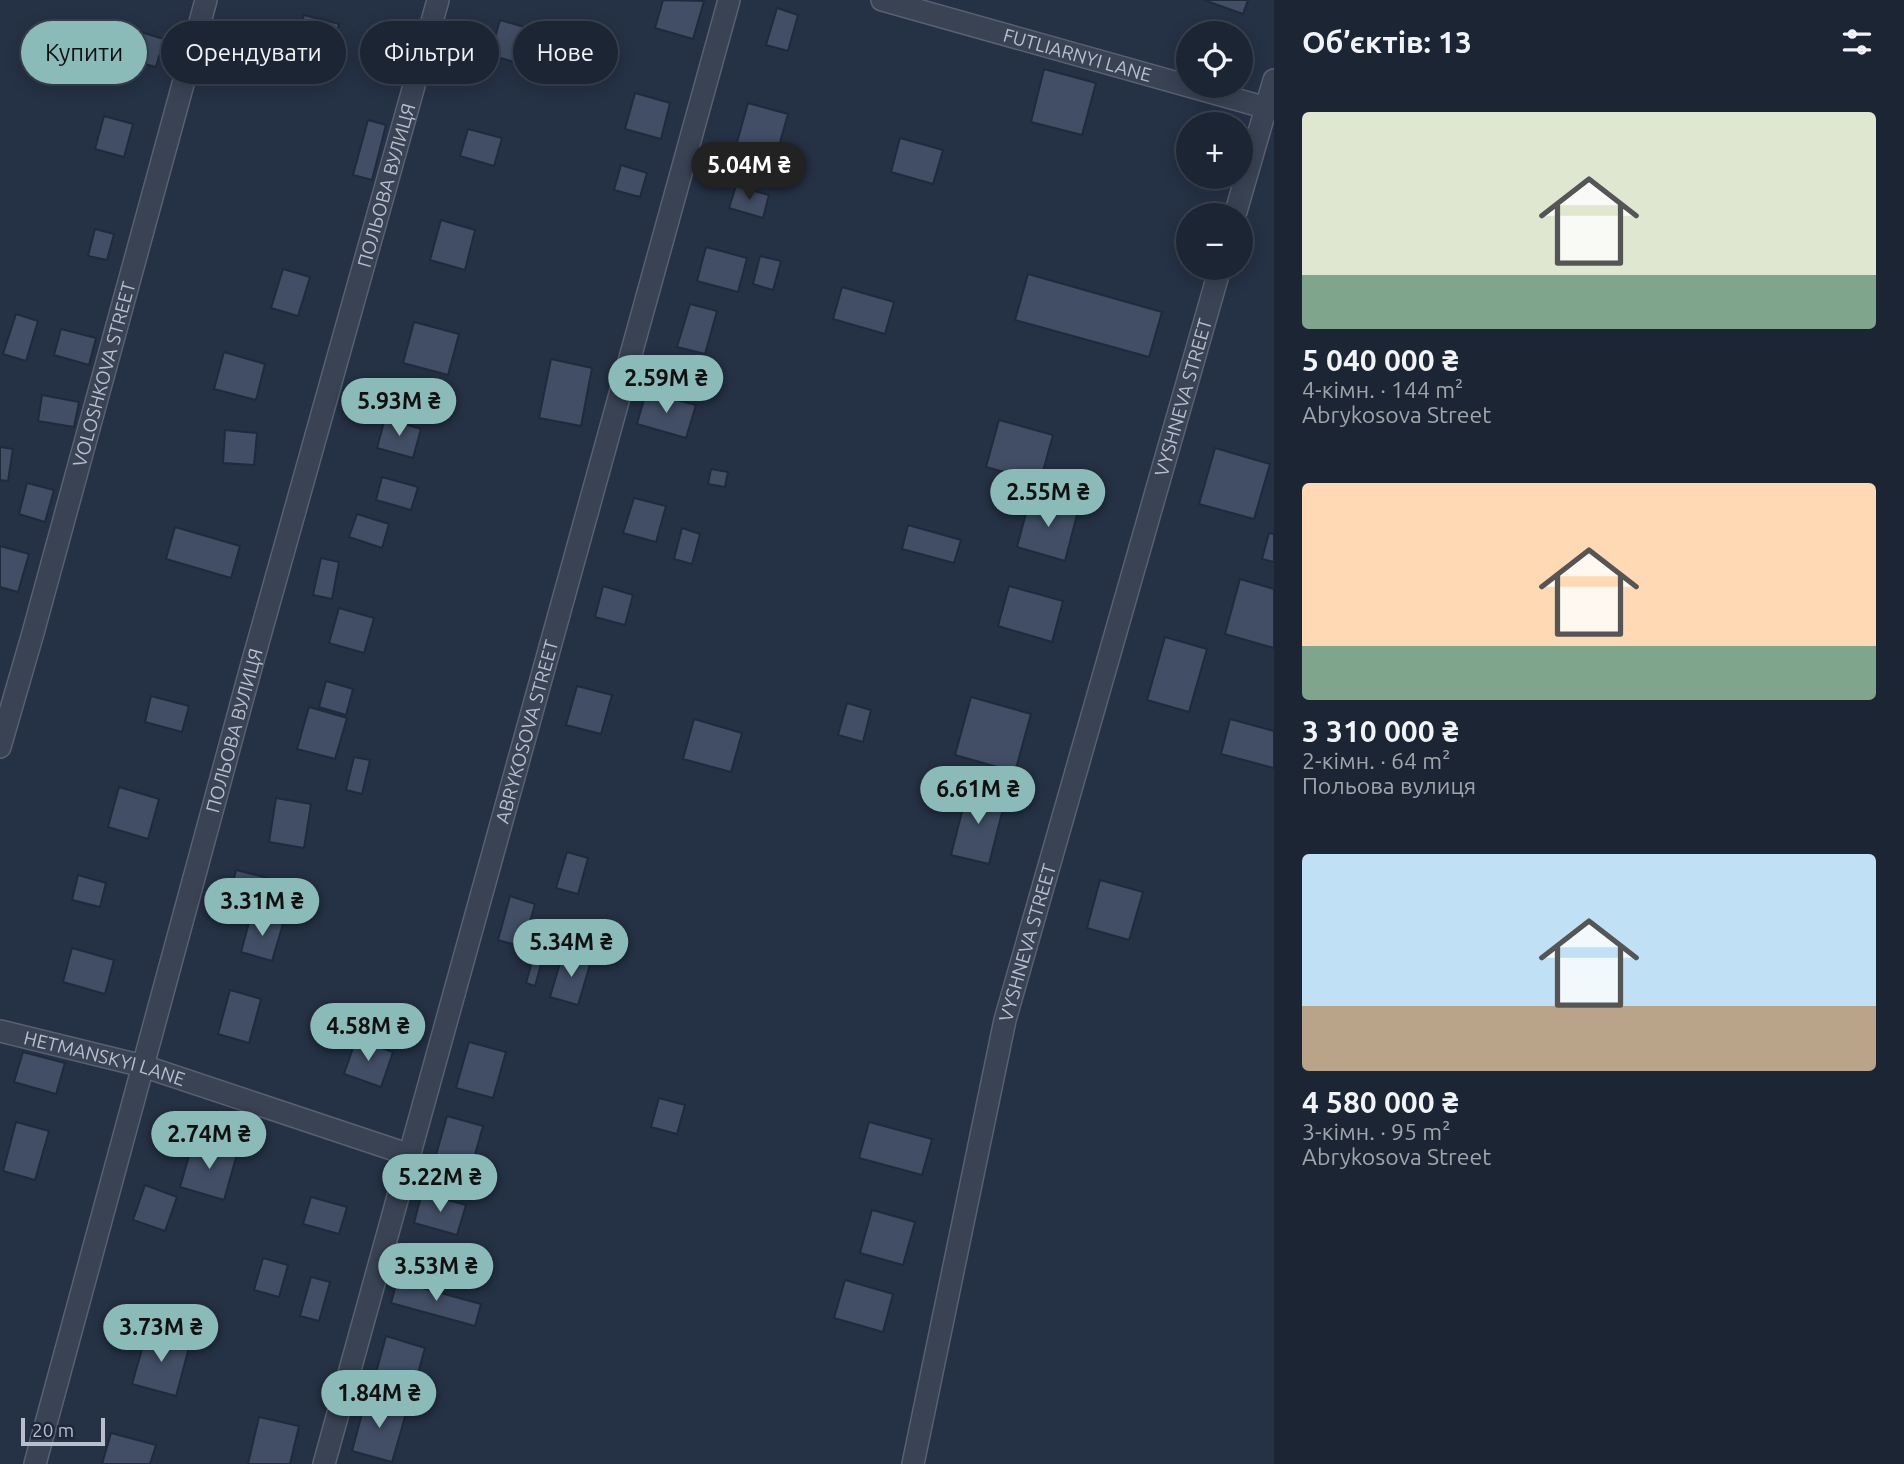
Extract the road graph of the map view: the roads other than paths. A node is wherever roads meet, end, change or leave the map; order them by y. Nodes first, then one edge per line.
1 (206, 0) edge
2 (438, 0) edge
3 (729, 0) edge
4 (892, 1) edge
5 (1274, 80) edge
6 (1270, 109) edge
7 (1239, 203) edge
8 (1217, 280) edge
9 (0, 747) edge
10 (0, 1031) edge
11 (143, 1066) junction
12 (410, 1155) junction
13 (35, 1464) edge
14 (324, 1464) edge
15 (913, 1464) edge

1 - 9 street, VOLOSHKOVA STREET
2 - 11 street, ПОЛЬОВА ВУЛИЦЯ
3 - 12 street, ABRYKOSOVA STREET
4 - 6 street, FUTLIARNYI LANE
5 - 6 street
6 - 7 street
8 - 15 street, VYSHNEVA STREET
10 - 11 street, HETMANSKYI LANE
11 - 12 street, HETMANSKYI LANE
11 - 13 street, ПОЛЬОВА ВУЛИЦЯ
12 - 14 street, ABRYKOSOVA STREET

